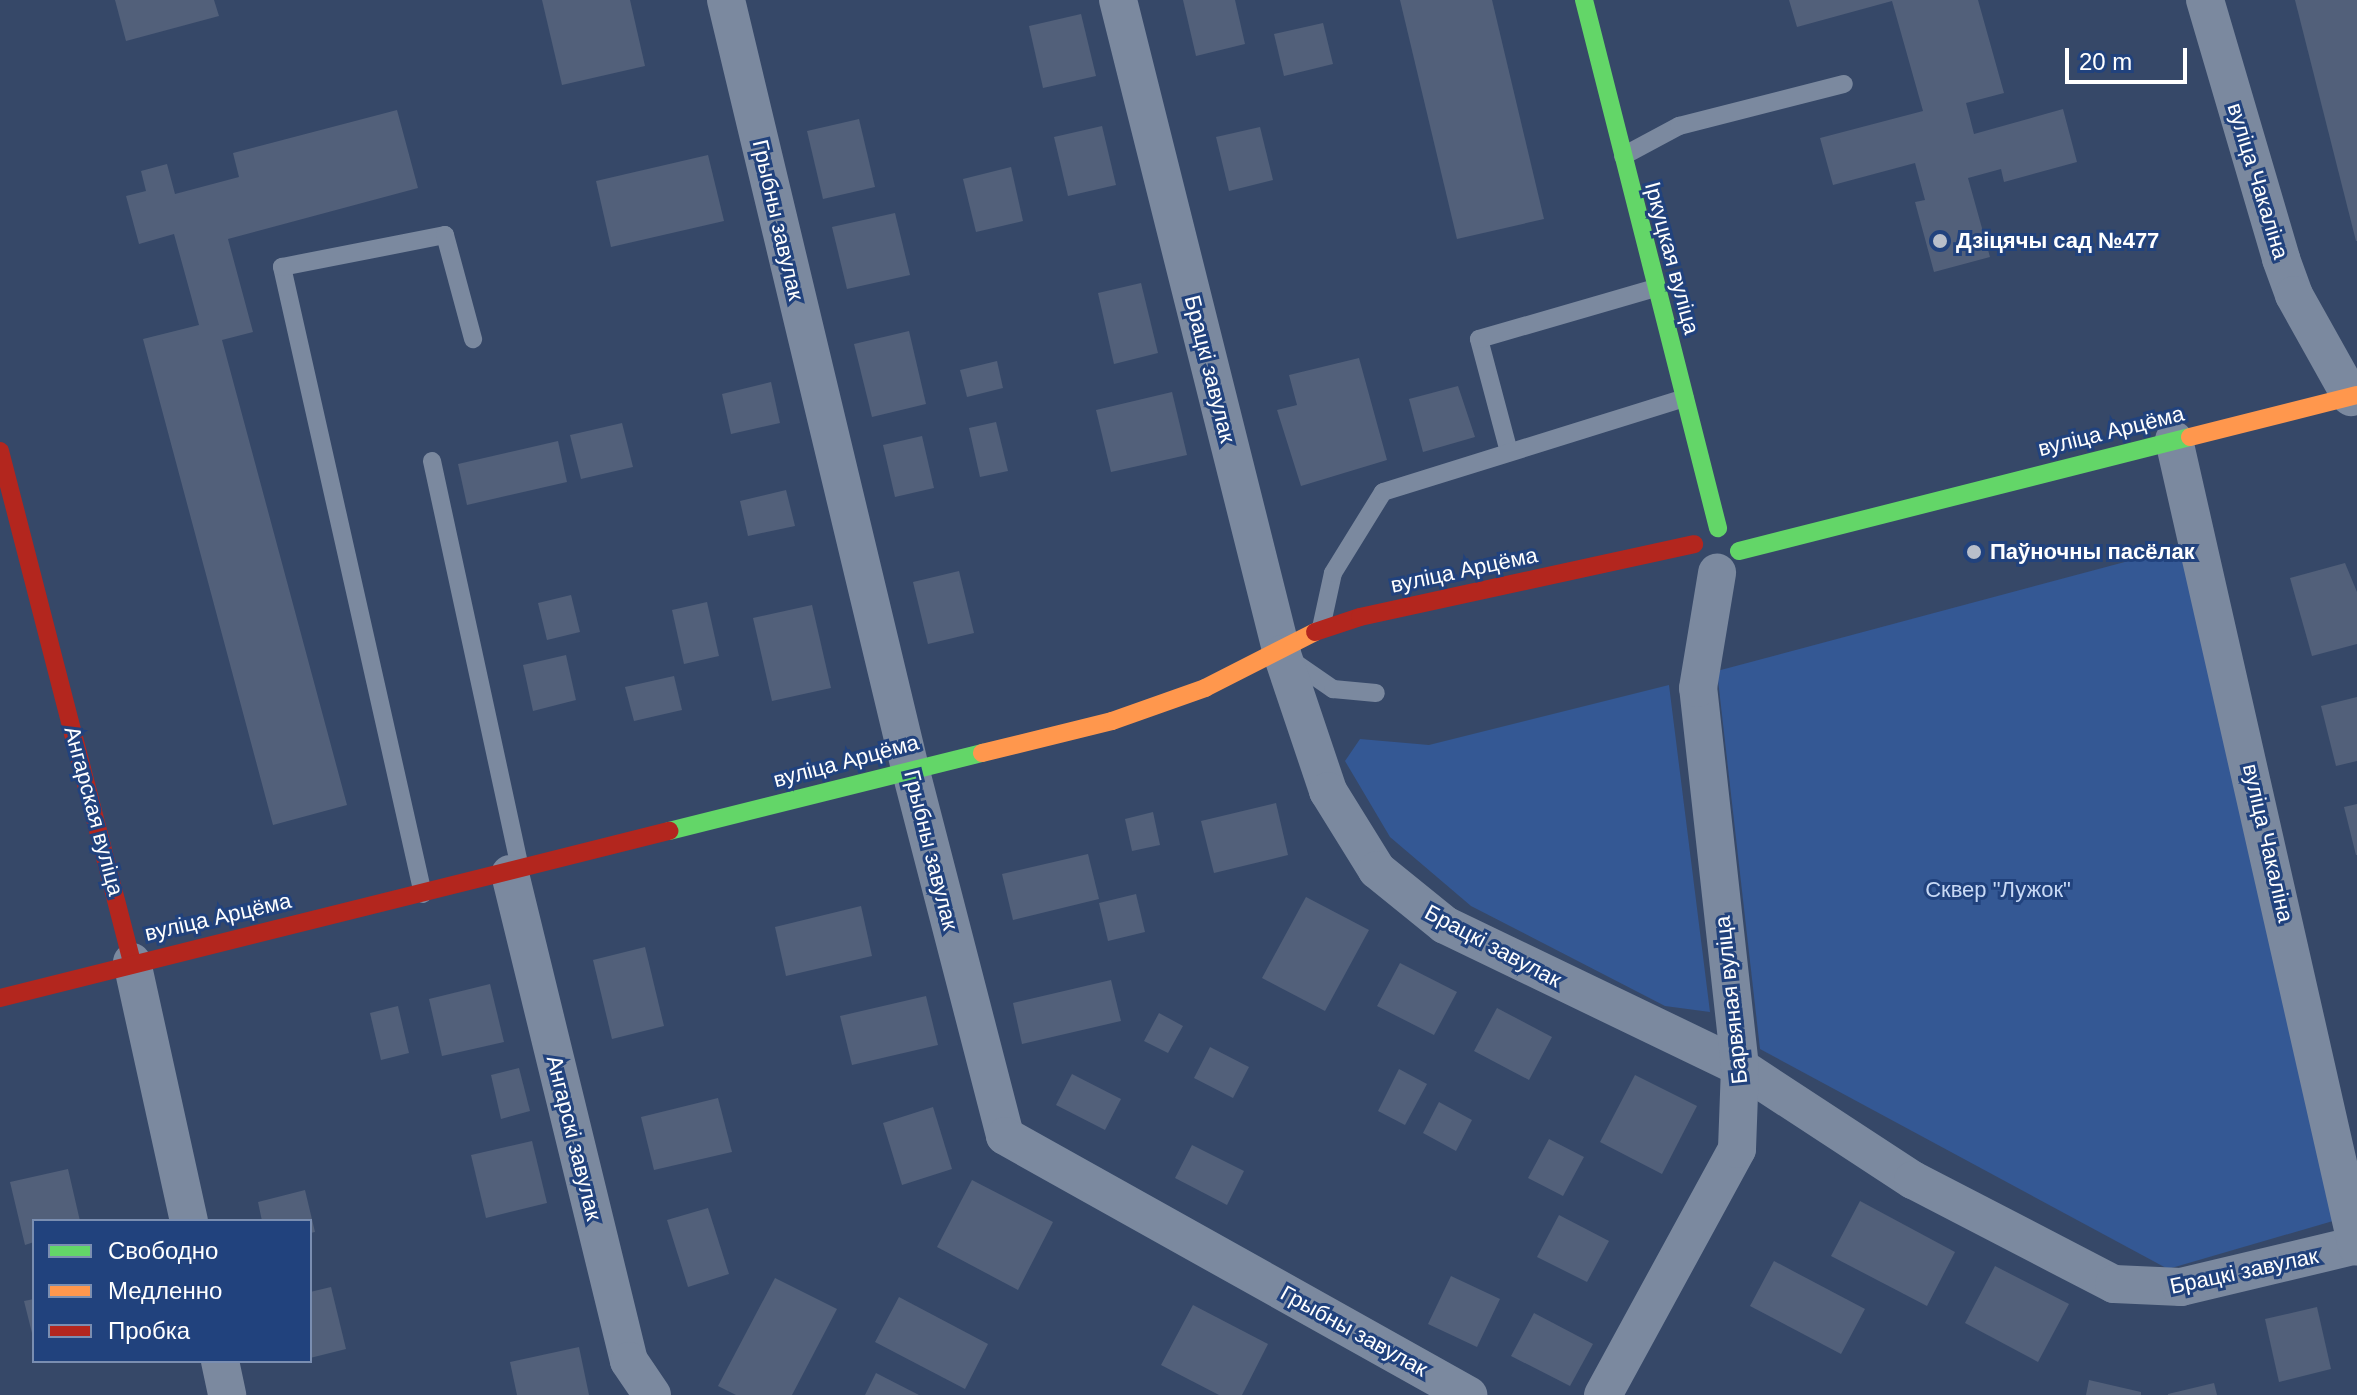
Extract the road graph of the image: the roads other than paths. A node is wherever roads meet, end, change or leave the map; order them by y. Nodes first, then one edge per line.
1 (726, 0) edge
2 (1118, 0) edge
3 (1584, 0) edge
4 (2205, 0) edge
5 (1844, 84) dead end
6 (1620, 157) junction
7 (1656, 288) junction
8 (473, 339) dead end
9 (2354, 396) edge
10 (1685, 398) junction
11 (2174, 440) junction
12 (0, 451) edge
13 (1509, 452) junction
14 (432, 461) dead end
15 (1718, 528) junction
16 (1717, 556) junction
17 (1320, 630) junction
18 (1282, 654) junction
19 (1376, 693) dead end
20 (910, 768) junction
21 (515, 873) junction
22 (423, 894) junction
23 (132, 962) junction
24 (0, 998) edge
25 (1740, 1067) junction
26 (189, 1219) edge
27 (2357, 1246) edge
28 (220, 1363) edge
29 (227, 1395) edge
30 (652, 1395) edge
31 (1468, 1395) edge
32 (1603, 1395) edge

1 - 20 street, Грыбны завулак
2 - 18 street, Брацкі завулак
3 - 6 street, Іркуцкая вуліца
4 - 9 street, вуліца Чакаліна
5 - 6 lane
6 - 7 street, Іркуцкая вуліца
7 - 10 street, Іркуцкая вуліца
7 - 13 lane
8 - 22 lane
9 - 11 street, вуліца Арцёма
10 - 13 lane
10 - 15 street, Іркуцкая вуліца
11 - 16 street, вуліца Арцёма
11 - 27 street, вуліца Чакаліна
12 - 23 street, Ангарская вуліца
13 - 17 lane
14 - 21 lane
15 - 16 street
15 - 16 street
16 - 17 street, вуліца Арцёма
16 - 25 street, Барвяная вуліца
17 - 18 street, вуліца Арцёма
18 - 19 lane
18 - 20 street, вуліца Арцёма
18 - 25 street, Брацкі завулак
20 - 21 street, вуліца Арцёма
20 - 31 street, Грыбны завулак
21 - 22 street, вуліца Арцёма
21 - 30 street, Ангарскі завулак
22 - 23 street, вуліца Арцёма
23 - 24 street, вуліца Арцёма
23 - 26 street, Ангарская вуліца
25 - 27 street, Брацкі завулак
25 - 32 street, Барвяная вуліца
28 - 29 street

